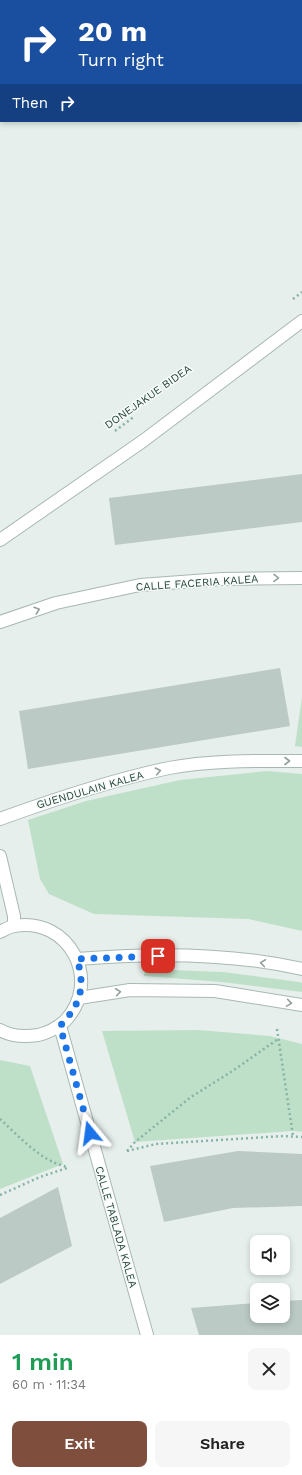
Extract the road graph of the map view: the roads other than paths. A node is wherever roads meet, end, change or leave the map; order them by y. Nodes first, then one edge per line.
1 (302, 321) edge
2 (0, 540) edge
3 (302, 578) edge
4 (0, 622) edge
5 (302, 761) edge
6 (0, 819) edge
7 (0, 856) edge
8 (14, 926) junction
9 (0, 932) edge
10 (77, 959) junction
11 (302, 969) edge
12 (79, 998) junction
13 (302, 1005) edge
14 (60, 1026) junction
15 (0, 1030) edge
16 (148, 1335) edge

1 - 2 street
4 -> 3 street, CALLE FACERIA KALEA
6 -> 5 street, GUENDULAIN KALEA
7 - 8 street
8 - 9 street
8 - 10 street
11 -> 10 street
10 - 12 street
12 -> 13 street
12 - 14 street
14 - 15 street
14 - 16 street, CALLE TABLADA KALEA

